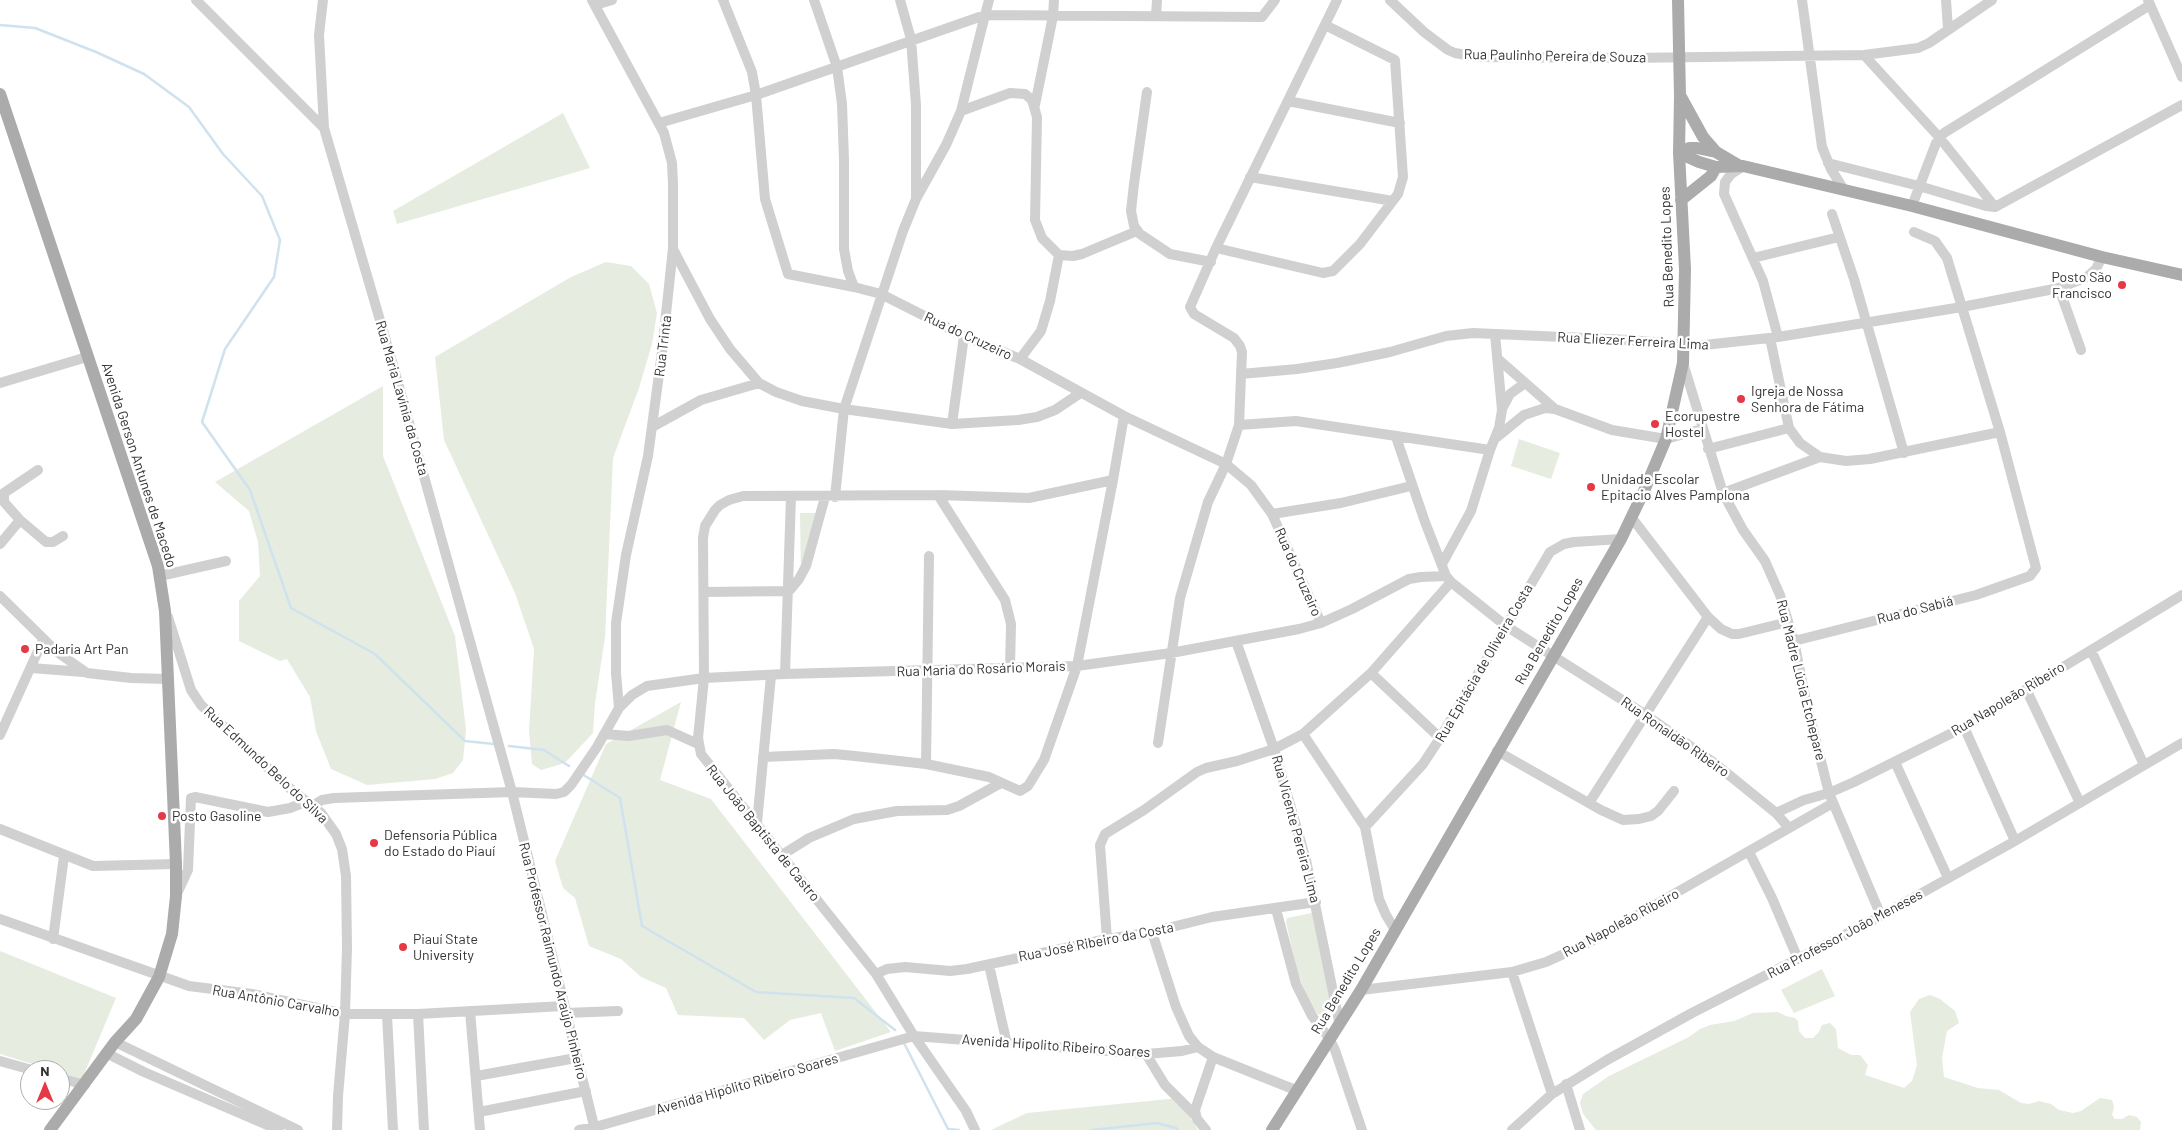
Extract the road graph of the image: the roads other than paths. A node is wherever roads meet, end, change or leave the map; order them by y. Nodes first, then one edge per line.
1 (196, 0) edge
2 (323, 0) edge
3 (612, 0) edge
4 (723, 0) edge
5 (814, 0) edge
6 (900, 0) edge
7 (989, 0) edge
8 (1054, 0) edge
9 (1157, 0) edge
10 (1275, 0) edge
11 (1337, 0) edge
12 (1390, 0) edge
13 (1678, 0) edge
14 (1802, 0) edge
15 (1946, 0) edge
16 (1992, 0) edge
17 (2149, 2) edge
18 (594, 3) edge
19 (985, 15) junction
20 (1053, 16) junction
21 (1156, 16) junction
22 (1325, 25) junction
23 (1948, 29) junction
24 (911, 40) junction
25 (1864, 55) junction
26 (1808, 57) junction
27 (1680, 58) junction
28 (838, 67) junction
29 (2182, 77) edge
30 (1148, 92) dead end
31 (0, 94) edge
32 (756, 95) junction
33 (1680, 96) junction
34 (1288, 102) junction
35 (1035, 105) junction
36 (2182, 105) edge
37 (961, 111) junction
38 (659, 123) junction
39 (1400, 123) junction
40 (324, 128) junction
41 (1939, 137) junction
42 (1716, 152) junction
43 (1680, 153) junction
44 (1828, 163) junction
45 (1740, 165) junction
46 (1716, 167) junction
47 (1250, 177) junction
48 (1919, 186) junction
49 (1844, 190) junction
50 (916, 199) junction
51 (1681, 200) junction
52 (1393, 201) junction
53 (1912, 206) junction
54 (1995, 207) junction
55 (1832, 214) dead end
56 (1136, 231) junction
57 (1914, 232) dead end
58 (1839, 238) junction
59 (673, 248) junction
60 (1216, 248) junction
61 (1059, 255) junction
62 (2102, 257) junction
63 (1753, 258) junction
64 (1210, 262) junction
65 (2182, 275) edge
66 (854, 287) junction
67 (2059, 288) junction
68 (881, 294) junction
69 (1962, 307) junction
70 (1866, 321) junction
71 (1496, 334) junction
72 (964, 336) junction
73 (1774, 338) junction
74 (1683, 344) junction
75 (2081, 350) dead end
76 (87, 357) junction
77 (1020, 360) junction
78 (1498, 360) junction
79 (1683, 363) junction
80 (1241, 374) junction
81 (0, 383) edge
82 (758, 383) junction
83 (1526, 383) junction
84 (1079, 394) junction
85 (844, 408) junction
86 (1555, 409) junction
87 (1502, 410) junction
88 (1124, 416) junction
89 (952, 424) junction
90 (1239, 425) junction
91 (652, 427) junction
92 (1789, 428) junction
93 (1702, 429) junction
94 (2000, 432) junction
95 (1396, 437) junction
96 (1496, 437) junction
97 (1666, 439) junction
98 (1708, 449) junction
99 (1490, 450) junction
100 (1904, 453) junction
101 (1820, 458) junction
102 (1226, 464) junction
103 (38, 470) dead end
104 (1113, 480) junction
105 (1412, 486) junction
106 (1723, 494) junction
107 (938, 496) junction
108 (791, 497) junction
109 (830, 497) junction
110 (1272, 514) junction
111 (1632, 518) junction
112 (20, 520) junction
113 (62, 536) dead end
114 (1621, 539) junction
115 (0, 544) edge
116 (929, 556) dead end
117 (226, 561) dead end
118 (1442, 564) junction
119 (160, 576) junction
120 (1448, 579) junction
121 (789, 591) junction
122 (704, 592) junction
123 (2182, 595) edge
124 (0, 596) edge
125 (165, 611) junction
126 (1708, 617) junction
127 (1788, 622) junction
128 (1321, 623) junction
129 (1506, 626) junction
130 (43, 640) junction
131 (1236, 641) junction
132 (1794, 641) junction
133 (2091, 650) junction
134 (1171, 653) junction
135 (1554, 655) junction
136 (1076, 666) junction
137 (31, 668) junction
138 (1010, 668) junction
139 (928, 671) junction
140 (87, 673) junction
141 (1371, 673) junction
142 (785, 674) junction
143 (771, 676) junction
144 (704, 678) junction
145 (168, 679) junction
146 (2026, 689) junction
147 (619, 708) junction
148 (1646, 714) junction
149 (1964, 727) junction
150 (0, 734) edge
151 (604, 734) junction
152 (1303, 734) junction
153 (1440, 738) junction
154 (1158, 743) dead end
155 (2182, 743) edge
156 (698, 744) junction
157 (1274, 749) junction
158 (1497, 752) junction
159 (763, 757) junction
160 (1896, 762) junction
161 (926, 764) junction
162 (2144, 765) junction
163 (1001, 783) junction
164 (1674, 791) dead end
165 (512, 792) junction
166 (1831, 798) junction
167 (1589, 802) junction
168 (2080, 803) junction
169 (308, 804) junction
170 (1776, 814) junction
171 (757, 823) junction
172 (1365, 827) junction
173 (1789, 828) junction
174 (0, 829) edge
175 (2015, 841) junction
176 (1750, 852) junction
177 (782, 855) junction
178 (64, 856) junction
179 (176, 864) junction
180 (1948, 878) junction
181 (176, 896) junction
182 (1316, 902) junction
183 (1276, 909) junction
184 (1881, 916) junction
185 (0, 920) edge
186 (1394, 930) junction
187 (1152, 932) junction
188 (52, 938) junction
189 (1107, 938) junction
190 (1798, 959) junction
191 (989, 965) junction
192 (1512, 972) junction
193 (876, 974) junction
194 (159, 977) junction
195 (1360, 990) junction
196 (564, 1009) junction
197 (470, 1011) junction
198 (618, 1011) dead end
199 (345, 1014) junction
200 (418, 1014) junction
201 (387, 1015) junction
202 (1339, 1022) junction
203 (914, 1036) junction
204 (1329, 1038) junction
205 (119, 1044) junction
206 (1007, 1044) junction
207 (1198, 1047) junction
208 (1146, 1054) junction
209 (109, 1055) junction
210 (1213, 1057) junction
211 (576, 1058) junction
212 (0, 1061) edge
213 (20, 1067) edge
214 (476, 1076) junction
215 (70, 1079) edge
216 (87, 1082) junction
217 (1566, 1084) junction
218 (1298, 1090) junction
219 (586, 1091) junction
220 (1552, 1094) junction
221 (231, 1096) junction
222 (226, 1106) junction
223 (479, 1112) junction
224 (1195, 1115) junction
225 (595, 1129) edge
226 (50, 1130) edge
227 (279, 1130) edge
228 (298, 1130) edge
229 (337, 1130) edge
230 (393, 1130) edge
231 (424, 1130) edge
232 (480, 1130) edge
233 (579, 1130) edge
234 (975, 1130) edge
235 (1206, 1130) edge
236 (1272, 1130) edge
237 (1362, 1130) edge
238 (1512, 1130) edge
239 (1580, 1130) edge

1 - 40 street
2 - 40 street, Rua Maria Lavínia da Costa
3 - 18 street
4 - 32 street, Rua do Cruzeiro
5 - 28 street
6 - 24 street
7 - 19 street
8 - 20 street
9 - 21 street
10 - 21 street
11 - 22 street
12 - 27 street, Rua Paulinho Pereira de Souza
13 - 27 main road, Rua Benedito Lopes
14 - 26 street
15 - 23 street
16 - 23 street, Rua Paulinho Pereira de Souza
17 - 29 street
17 - 41 street
18 - 38 street, Rua Trinta
19 - 20 street
19 - 24 street
19 - 37 street
20 - 21 street
20 - 35 street
22 - 34 street
22 - 39 street
23 - 25 street, Rua Paulinho Pereira de Souza
24 - 28 street
24 - 50 street
25 - 26 street, Rua Paulinho Pereira de Souza
25 - 41 street
26 - 27 street, Rua Paulinho Pereira de Souza
26 - 44 street
27 - 33 main road, Rua Benedito Lopes
28 - 32 street
28 - 66 street
30 - 56 street
31 - 76 main road, Avenida Gerson Antunes de Macedo
32 - 38 street
32 - 66 street, Rua do Cruzeiro
33 - 42 main road
33 - 43 main road, Rua Benedito Lopes
34 - 39 street
34 - 47 street
35 - 37 street
35 - 61 street
36 - 54 street
37 - 50 street
38 - 59 street, Rua Trinta
39 - 52 street
40 - 165 street, Rua Maria Lavínia da Costa
41 - 48 street
41 - 54 street
42 - 43 main road
42 - 45 main road
43 - 46 main road
43 - 51 main road, Rua Benedito Lopes
44 - 48 street
44 - 49 street
45 - 46 main road
45 - 49 main road
45 - 63 street
46 - 51 main road
47 - 52 street
47 - 60 street
48 - 53 street
48 - 54 street
49 - 53 main road
50 - 68 street
51 - 74 main road, Rua Benedito Lopes
52 - 60 street
53 - 62 main road
55 - 58 street
56 - 61 street
56 - 64 street
57 - 69 street
58 - 63 street
58 - 70 street
59 - 82 street
59 - 91 street, Rua Trinta
60 - 64 street
61 - 77 street
62 - 65 main road
62 - 67 street, Rua Eliezer Ferreira Lima
63 - 73 street
64 - 80 street
66 - 68 street, Rua do Cruzeiro
67 - 69 street, Rua Eliezer Ferreira Lima
67 - 75 street
68 - 72 street, Rua do Cruzeiro
68 - 85 street
69 - 70 street, Rua Eliezer Ferreira Lima
69 - 94 street
70 - 73 street, Rua Eliezer Ferreira Lima
70 - 100 street
71 - 74 street, Rua Eliezer Ferreira Lima
71 - 78 street
71 - 80 street, Rua Eliezer Ferreira Lima
72 - 77 street, Rua do Cruzeiro
72 - 89 street
73 - 74 street, Rua Eliezer Ferreira Lima
73 - 92 street
74 - 79 main road, Rua Benedito Lopes
76 - 81 street
76 - 119 main road, Avenida Gerson Antunes de Macedo
77 - 84 street, Rua do Cruzeiro
78 - 83 street
78 - 87 street
79 - 93 street, Rua Madre Lúcia Etchepare
79 - 97 main road, Rua Benedito Lopes
80 - 90 street
82 - 85 street
82 - 91 street
83 - 86 street
83 - 87 street
84 - 88 street, Rua do Cruzeiro
84 - 89 street
85 - 89 street
85 - 109 street
86 - 96 street
86 - 97 street
87 - 96 street
88 - 102 street, Rua do Cruzeiro
88 - 104 street
90 - 95 street
90 - 102 street
91 - 147 street, Rua Trinta
92 - 98 street
92 - 101 street
93 - 97 street
93 - 98 street, Rua Madre Lúcia Etchepare
94 - 100 street
94 - 132 street, Rua do Sabiá
95 - 99 street
95 - 105 street
96 - 99 street
97 - 111 main road, Rua Benedito Lopes
98 - 106 street, Rua Madre Lúcia Etchepare
99 - 118 street
100 - 101 street
101 - 106 street
102 - 110 street, Rua do Cruzeiro
102 - 134 street
103 - 112 street
104 - 107 street
104 - 136 street
105 - 110 street
105 - 118 street
106 - 127 street, Rua Madre Lúcia Etchepare
107 - 109 street
107 - 138 street
108 - 109 street
108 - 121 street
108 - 122 street
109 - 121 street
110 - 128 street, Rua do Cruzeiro
111 - 114 main road, Rua Benedito Lopes
111 - 126 street
112 - 113 street
112 - 115 street
114 - 129 street, Rua Epitácia de Oliveira Costa
114 - 135 main road, Rua Benedito Lopes
116 - 139 street
117 - 119 street
118 - 120 street
119 - 125 main road, Avenida Gerson Antunes de Macedo
120 - 128 street, Rua Maria do Rosário Morais
120 - 129 street, Rua Ronaldão Ribeiro
120 - 141 street
121 - 122 street
121 - 142 street
122 - 144 street
123 - 133 street, Rua Napoleão Ribeiro
124 - 130 street
125 - 145 main road, Avenida Gerson Antunes de Macedo
125 - 169 street, Rua Edmundo Belo do Silva
126 - 127 street
126 - 148 street
127 - 132 street, Rua Madre Lúcia Etchepare
128 - 131 street, Rua Maria do Rosário Morais
129 - 135 street, Rua Ronaldão Ribeiro
129 - 153 street, Rua Epitácia de Oliveira Costa
130 - 137 street
130 - 140 street
131 - 134 street, Rua Maria do Rosário Morais
131 - 157 street, Rua Vicente Pereira Lima
132 - 166 street, Rua Madre Lúcia Etchepare
133 - 146 street, Rua Napoleão Ribeiro
133 - 162 street
134 - 136 street, Rua Maria do Rosário Morais
134 - 154 street
135 - 148 street, Rua Ronaldão Ribeiro
135 - 158 main road, Rua Benedito Lopes
136 - 138 street, Rua Maria do Rosário Morais
136 - 163 street
137 - 140 street
137 - 150 street
138 - 139 street, Rua Maria do Rosário Morais
139 - 142 street, Rua Maria do Rosário Morais
139 - 161 street
140 - 145 street
141 - 152 street
141 - 153 street
142 - 143 street, Rua Maria do Rosário Morais
143 - 144 street, Rua Maria do Rosário Morais
143 - 159 street
144 - 147 street, Rua Maria do Rosário Morais
144 - 156 street
145 - 179 main road, Avenida Gerson Antunes de Macedo
146 - 149 street, Rua Napoleão Ribeiro
146 - 168 street
147 - 151 street, Rua Maria do Rosário Morais
148 - 167 street
148 - 170 street, Rua Ronaldão Ribeiro
149 - 160 street, Rua Napoleão Ribeiro
149 - 175 street
151 - 156 street
151 - 165 street, Rua Maria do Rosário Morais
152 - 157 street
152 - 172 street
153 - 172 street, Rua Epitácia de Oliveira Costa
155 - 162 street, Rua Professor João Meneses
156 - 171 street, Rua João Baptista de Castro
157 - 182 street, Rua Vicente Pereira Lima
157 - 189 street
158 - 167 street
158 - 186 main road, Rua Benedito Lopes
159 - 161 street
159 - 171 street
160 - 166 street, Rua Napoleão Ribeiro
160 - 180 street
161 - 163 street
162 - 168 street, Rua Professor João Meneses
163 - 177 street
164 - 167 street
165 - 169 street
165 - 196 street, Rua Professor Raimundo Araújo Pinheiro
166 - 170 street
166 - 173 street, Rua Napoleão Ribeiro
166 - 184 street, Rua Madre Lúcia Etchepare
168 - 175 street, Rua Professor João Meneses
169 - 181 street
169 - 199 street, Rua Edmundo Belo do Silva
170 - 173 street, Rua Ronaldão Ribeiro
171 - 177 street, Rua João Baptista de Castro
172 - 186 street
173 - 176 street, Rua Napoleão Ribeiro
174 - 178 street
175 - 180 street, Rua Professor João Meneses
176 - 190 street
176 - 192 street, Rua Napoleão Ribeiro
177 - 193 street, Rua João Baptista de Castro
178 - 179 street
178 - 188 street
179 - 181 main road, Avenida Gerson Antunes de Macedo
180 - 184 street, Rua Professor João Meneses
181 - 194 main road, Avenida Gerson Antunes de Macedo
182 - 183 street, Rua José Ribeiro da Costa
182 - 202 street, Rua Vicente Pereira Lima
183 - 187 street, Rua José Ribeiro da Costa
183 - 204 street
184 - 190 street, Rua Professor João Meneses
185 - 188 street, Rua Antônio Carvalho
186 - 195 main road, Rua Benedito Lopes
187 - 189 street, Rua José Ribeiro da Costa
187 - 207 street
188 - 194 street, Rua Antônio Carvalho
189 - 191 street, Rua José Ribeiro da Costa
190 - 217 street, Rua Professor João Meneses
191 - 193 street, Rua José Ribeiro da Costa
191 - 206 street
192 - 195 street, Rua Napoleão Ribeiro
192 - 220 street
193 - 203 street, Rua João Baptista de Castro
194 - 199 street, Rua Antônio Carvalho
194 - 205 main road, Avenida Gerson Antunes de Macedo
195 - 202 main road, Rua Benedito Lopes
196 - 197 street, Rua Antônio Carvalho
196 - 198 street, Rua Antônio Carvalho
196 - 211 street, Rua Professor Raimundo Araújo Pinheiro
197 - 200 street, Rua Antônio Carvalho
197 - 214 street
199 - 201 street, Rua Antônio Carvalho
199 - 229 street, Rua Edmundo Belo do Silva
200 - 201 street, Rua Antônio Carvalho
200 - 231 street
201 - 230 street
202 - 204 main road, Rua Benedito Lopes
203 - 206 street, Avenida Hipolito Ribeiro Soares
203 - 225 street, Avenida Hipólito Ribeiro Soares
203 - 234 street, Rua João Baptista de Castro
204 - 218 main road, Rua Benedito Lopes
204 - 237 street
205 - 209 main road, Avenida Gerson Antunes de Macedo
205 - 221 street
206 - 208 street, Avenida Hipolito Ribeiro Soares
207 - 208 street, Avenida Hipolito Ribeiro Soares
207 - 210 street
208 - 224 street
209 - 216 main road, Avenida Gerson Antunes de Macedo
209 - 222 street
210 - 218 street
210 - 224 street
211 - 214 street
211 - 219 street, Rua Professor Raimundo Araújo Pinheiro
212 - 213 street
214 - 223 street
215 - 216 street
216 - 226 main road, Avenida Gerson Antunes de Macedo
217 - 220 street, Rua Professor João Meneses
217 - 239 street
218 - 236 main road, Rua Benedito Lopes
219 - 223 street
219 - 225 street, Rua Professor Raimundo Araújo Pinheiro
220 - 238 street, Rua Professor João Meneses
221 - 222 street
221 - 228 street
222 - 227 street
223 - 232 street
224 - 235 street
225 - 233 street, Avenida Hipólito Ribeiro Soares

